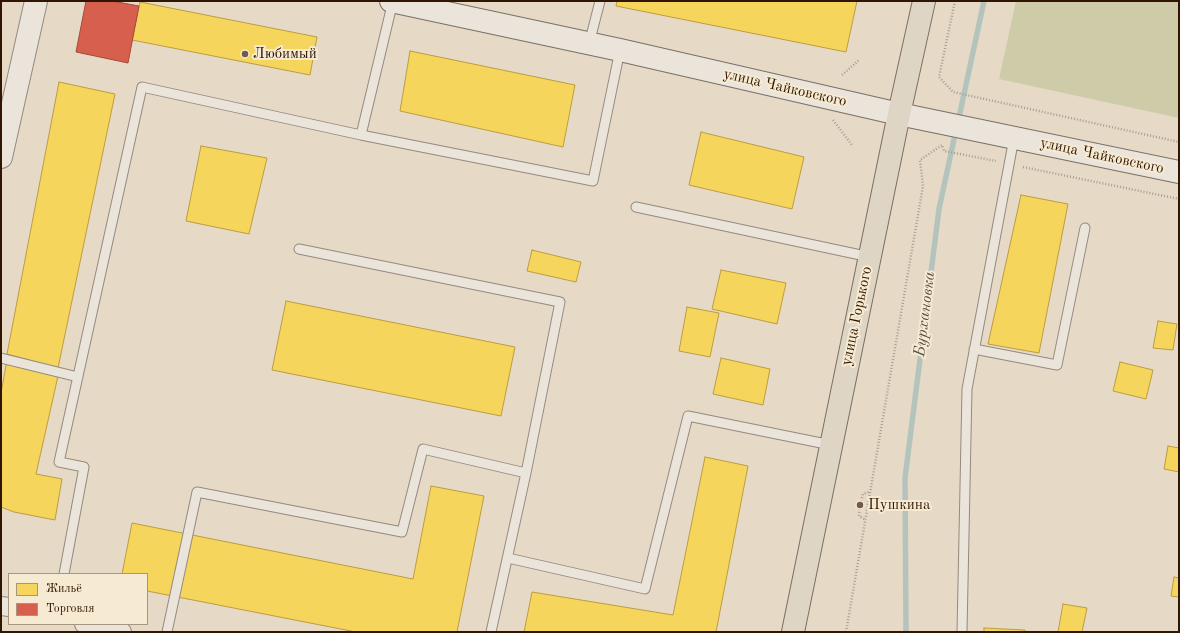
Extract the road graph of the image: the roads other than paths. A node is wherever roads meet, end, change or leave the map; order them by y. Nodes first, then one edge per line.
1 (36, 1) edge
2 (392, 1) edge
3 (600, 1) edge
4 (924, 1) edge
5 (589, 45) junction
6 (620, 50) junction
7 (899, 114) junction
8 (361, 135) junction
9 (1014, 138) junction
10 (1, 157) edge
11 (1179, 172) edge
12 (636, 207) dead end
13 (1085, 228) dead end
14 (299, 249) dead end
15 (870, 257) junction
16 (974, 349) junction
17 (1, 358) edge
18 (78, 377) junction
19 (831, 445) junction
20 (526, 473) junction
21 (508, 558) junction
22 (64, 573) edge
23 (89, 625) edge
24 (122, 632) edge
25 (167, 632) edge
26 (491, 632) edge
27 (793, 632) edge
28 (962, 632) edge

1 - 10 main road
2 - 5 main road, улица Чайковского
2 - 8 lane
3 - 5 lane
4 - 7 main road, улица Горького
5 - 6 main road, улица Чайковского
6 - 7 main road, улица Чайковского
6 - 8 lane
7 - 9 main road, улица Чайковского
7 - 15 main road, улица Горького
8 - 18 lane
9 - 11 main road, улица Чайковского
9 - 16 lane
12 - 15 lane
13 - 16 lane
14 - 20 lane
15 - 19 main road, улица Горького
16 - 28 lane
17 - 18 lane
18 - 22 lane
19 - 21 lane
19 - 27 main road, улица Горького
20 - 21 lane
20 - 25 lane
21 - 26 lane
23 - 24 street

